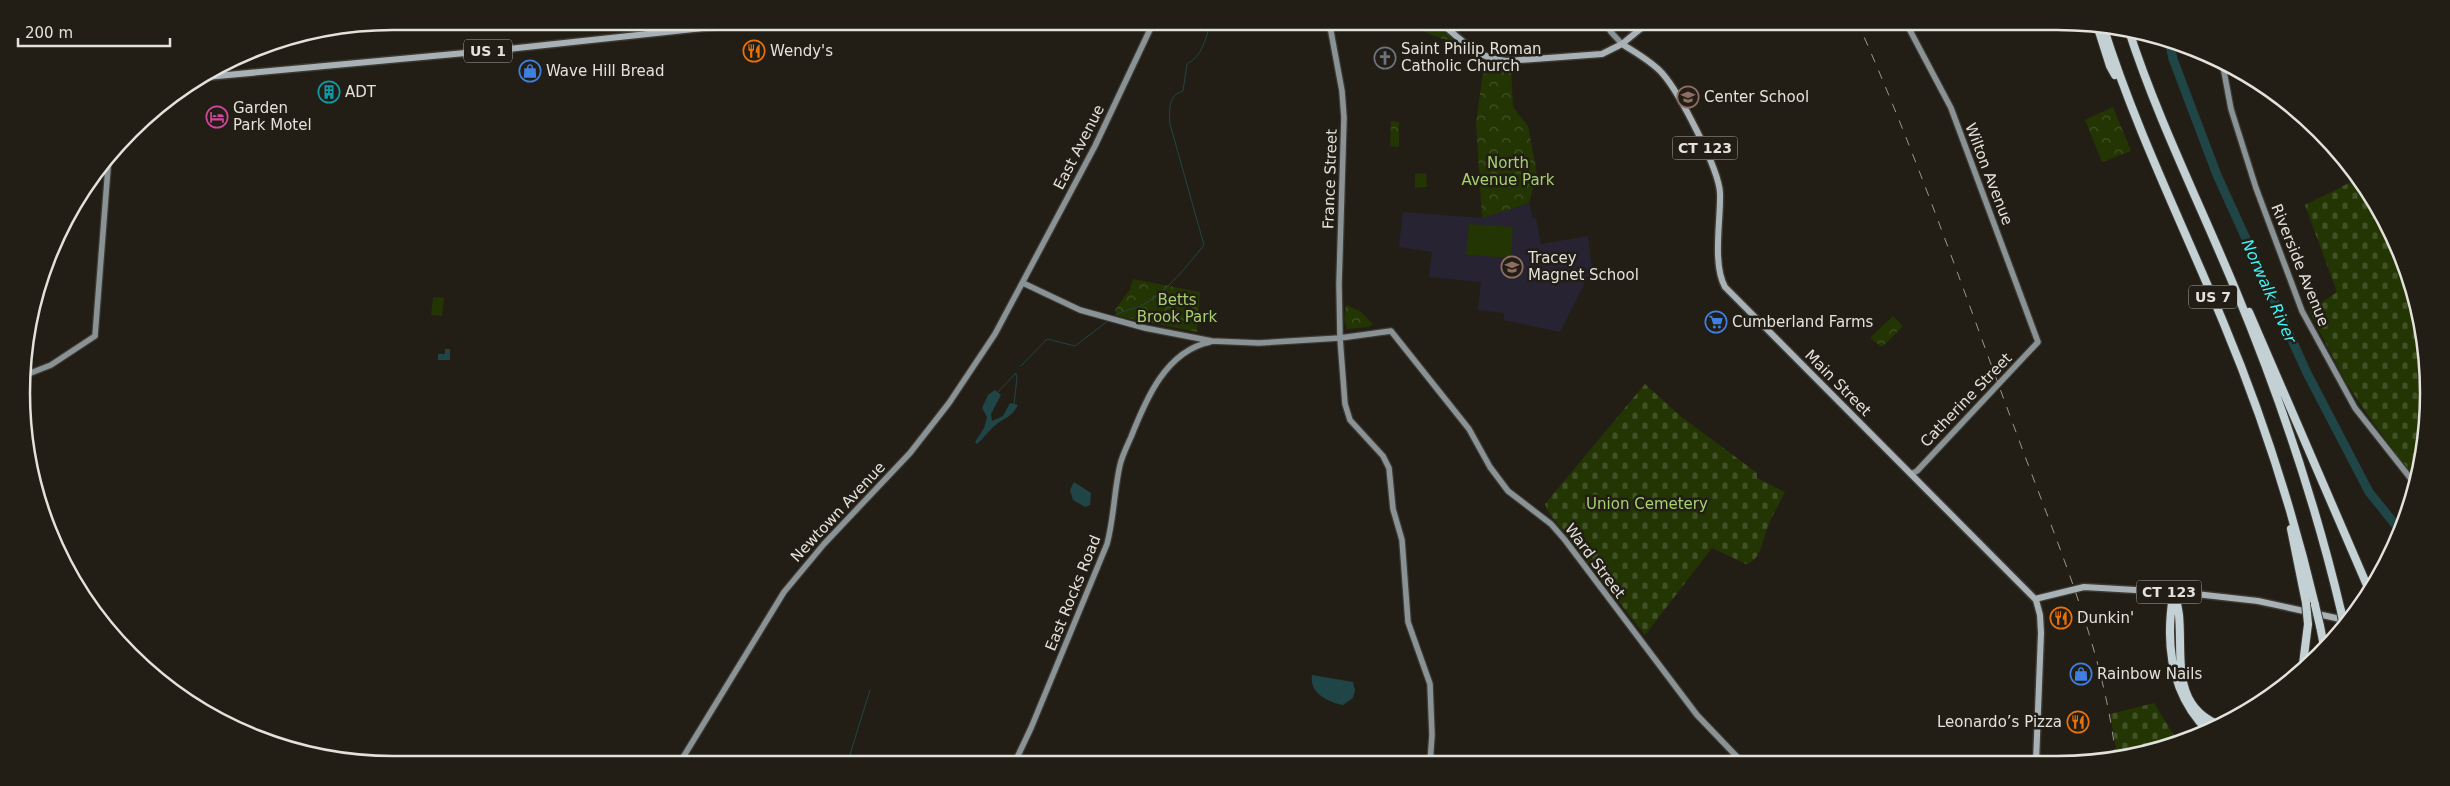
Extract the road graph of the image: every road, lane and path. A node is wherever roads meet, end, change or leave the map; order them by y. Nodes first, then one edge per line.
1 (685, 30) edge
2 (1150, 30) edge
3 (1331, 30) edge
4 (1450, 30) edge
5 (1610, 30) edge
6 (1639, 30) edge
7 (1910, 30) edge
8 (2099, 33) edge
9 (2106, 33) edge
10 (2132, 38) edge
11 (1622, 44) junction
12 (2224, 70) edge
13 (216, 76) edge
14 (2127, 94) junction
15 (108, 169) edge
16 (1023, 282) junction
17 (2235, 289) junction
18 (1340, 338) junction
19 (1212, 342) junction
20 (2038, 342) joint
21 (31, 373) edge
22 (1911, 474) junction
23 (2410, 478) edge
24 (2288, 504) junction
25 (2367, 581) edge
26 (2174, 592) junction
27 (2035, 598) junction
28 (2342, 617) edge
29 (2340, 620) edge
30 (2323, 640) edge
31 (2304, 659) edge
32 (2213, 721) edge
33 (2203, 725) edge
34 (684, 756) edge
35 (1018, 756) edge
36 (1430, 756) edge
37 (1736, 756) edge
38 (2036, 756) edge

1 - 13 main road, US 1
2 - 16 main road, East Avenue
3 - 18 main road, France Street
4 - 11 main road
5 - 11 main road, Main Street
6 - 11 main road
7 - 20 main road, Wilton Avenue
8 - 14 highway
9 - 14 highway, US 7
10 - 17 highway, US 7
11 - 22 main road, Main Street / CT 123
12 - 23 main road, Riverside Avenue
14 - 24 highway, US 7
15 - 21 main road
16 - 19 main road
16 - 34 main road, Newtown Avenue
17 - 25 highway
17 - 28 highway, US 7, bridge
18 - 19 main road
18 - 36 main road, France Street
18 - 37 main road, Ward Street
19 - 35 main road, East Rocks Road
20 - 22 main road, Catherine Street
22 - 27 main road, Main Street / CT 123
24 - 30 highway, US 7, bridge
24 - 31 highway, bridge
26 - 27 main road, CT 123
26 - 29 main road, CT 123
26 - 32 highway
26 - 33 highway
27 - 38 main road

